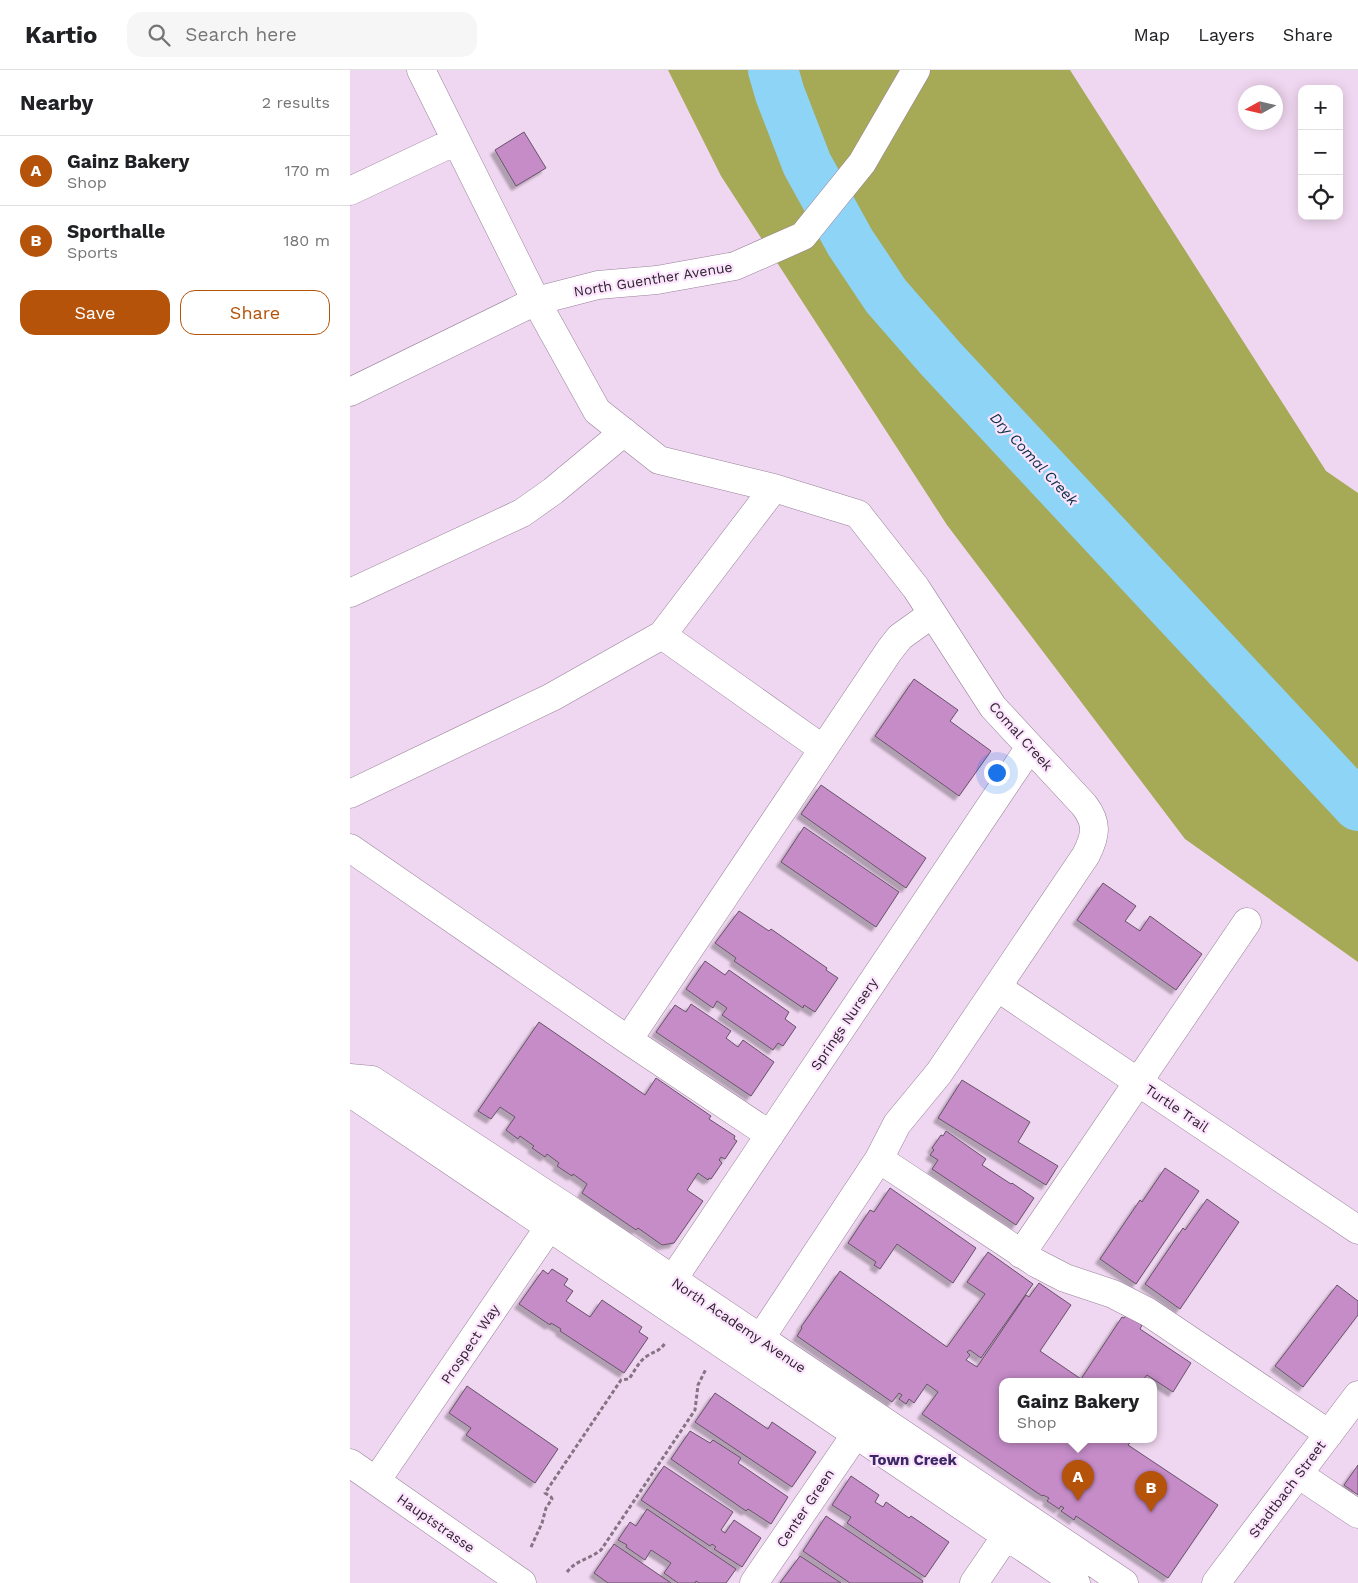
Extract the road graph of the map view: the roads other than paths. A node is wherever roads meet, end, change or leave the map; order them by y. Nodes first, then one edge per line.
1 (421, 70) edge
2 (916, 70) edge
3 (456, 141) junction
4 (350, 191) edge
5 (536, 301) junction
6 (350, 392) edge
7 (624, 432) junction
8 (774, 488) junction
9 (350, 593) edge
10 (932, 614) junction
11 (662, 635) junction
12 (1030, 747) junction
13 (823, 749) junction
14 (350, 794) edge
15 (350, 848) edge
16 (1247, 922) dead end
17 (997, 987) junction
18 (628, 1040) junction
19 (350, 1079) edge
20 (1138, 1082) junction
21 (770, 1135) junction
22 (879, 1159) junction
23 (556, 1217) junction
24 (1358, 1230) edge
25 (1021, 1254) junction
26 (665, 1290) junction
27 (753, 1349) junction
28 (1358, 1395) edge
29 (856, 1434) junction
30 (1329, 1434) junction
31 (350, 1463) edge
32 (1298, 1474) junction
33 (376, 1481) junction
34 (1358, 1514) edge
35 (1013, 1525) junction
36 (522, 1583) edge
37 (754, 1583) edge
38 (974, 1583) edge
39 (1076, 1583) edge
40 (1124, 1583) edge
41 (1216, 1583) edge

1 - 3 street, Comal Creek
2 - 5 street, North Guenther Avenue
3 - 4 street
3 - 5 street, Comal Creek
5 - 6 street, North Guenther Avenue
5 - 7 street, Comal Creek
7 - 8 street, Comal Creek
7 - 9 street
8 - 10 street, Comal Creek
8 - 11 street
10 - 12 street, Comal Creek
10 - 13 street
11 - 13 street
11 - 14 street
12 - 17 street, Comal Creek
12 - 21 street, Springs Nursery
13 - 18 street
15 - 18 street
16 - 20 street
17 - 20 street, Turtle Trail
17 - 22 street
18 - 21 street
19 - 23 street, North Academy Avenue
20 - 24 street, Turtle Trail
20 - 25 street
21 - 26 street, Springs Nursery
22 - 25 street
22 - 27 street
23 - 26 street, North Academy Avenue
23 - 33 street, Prospect Way
25 - 30 street
26 - 27 street, North Academy Avenue
27 - 29 street, North Academy Avenue
27 - 35 street, North Academy Avenue
28 - 30 street, Stadtbach Street
29 - 35 street, North Academy Avenue
29 - 37 street, Center Green
30 - 32 street, Stadtbach Street
31 - 33 street, Hauptstrasse
32 - 34 street
32 - 41 street, Stadtbach Street
33 - 36 street, Hauptstrasse
35 - 38 street
35 - 39 street, North Academy Avenue
35 - 40 street, North Academy Avenue

